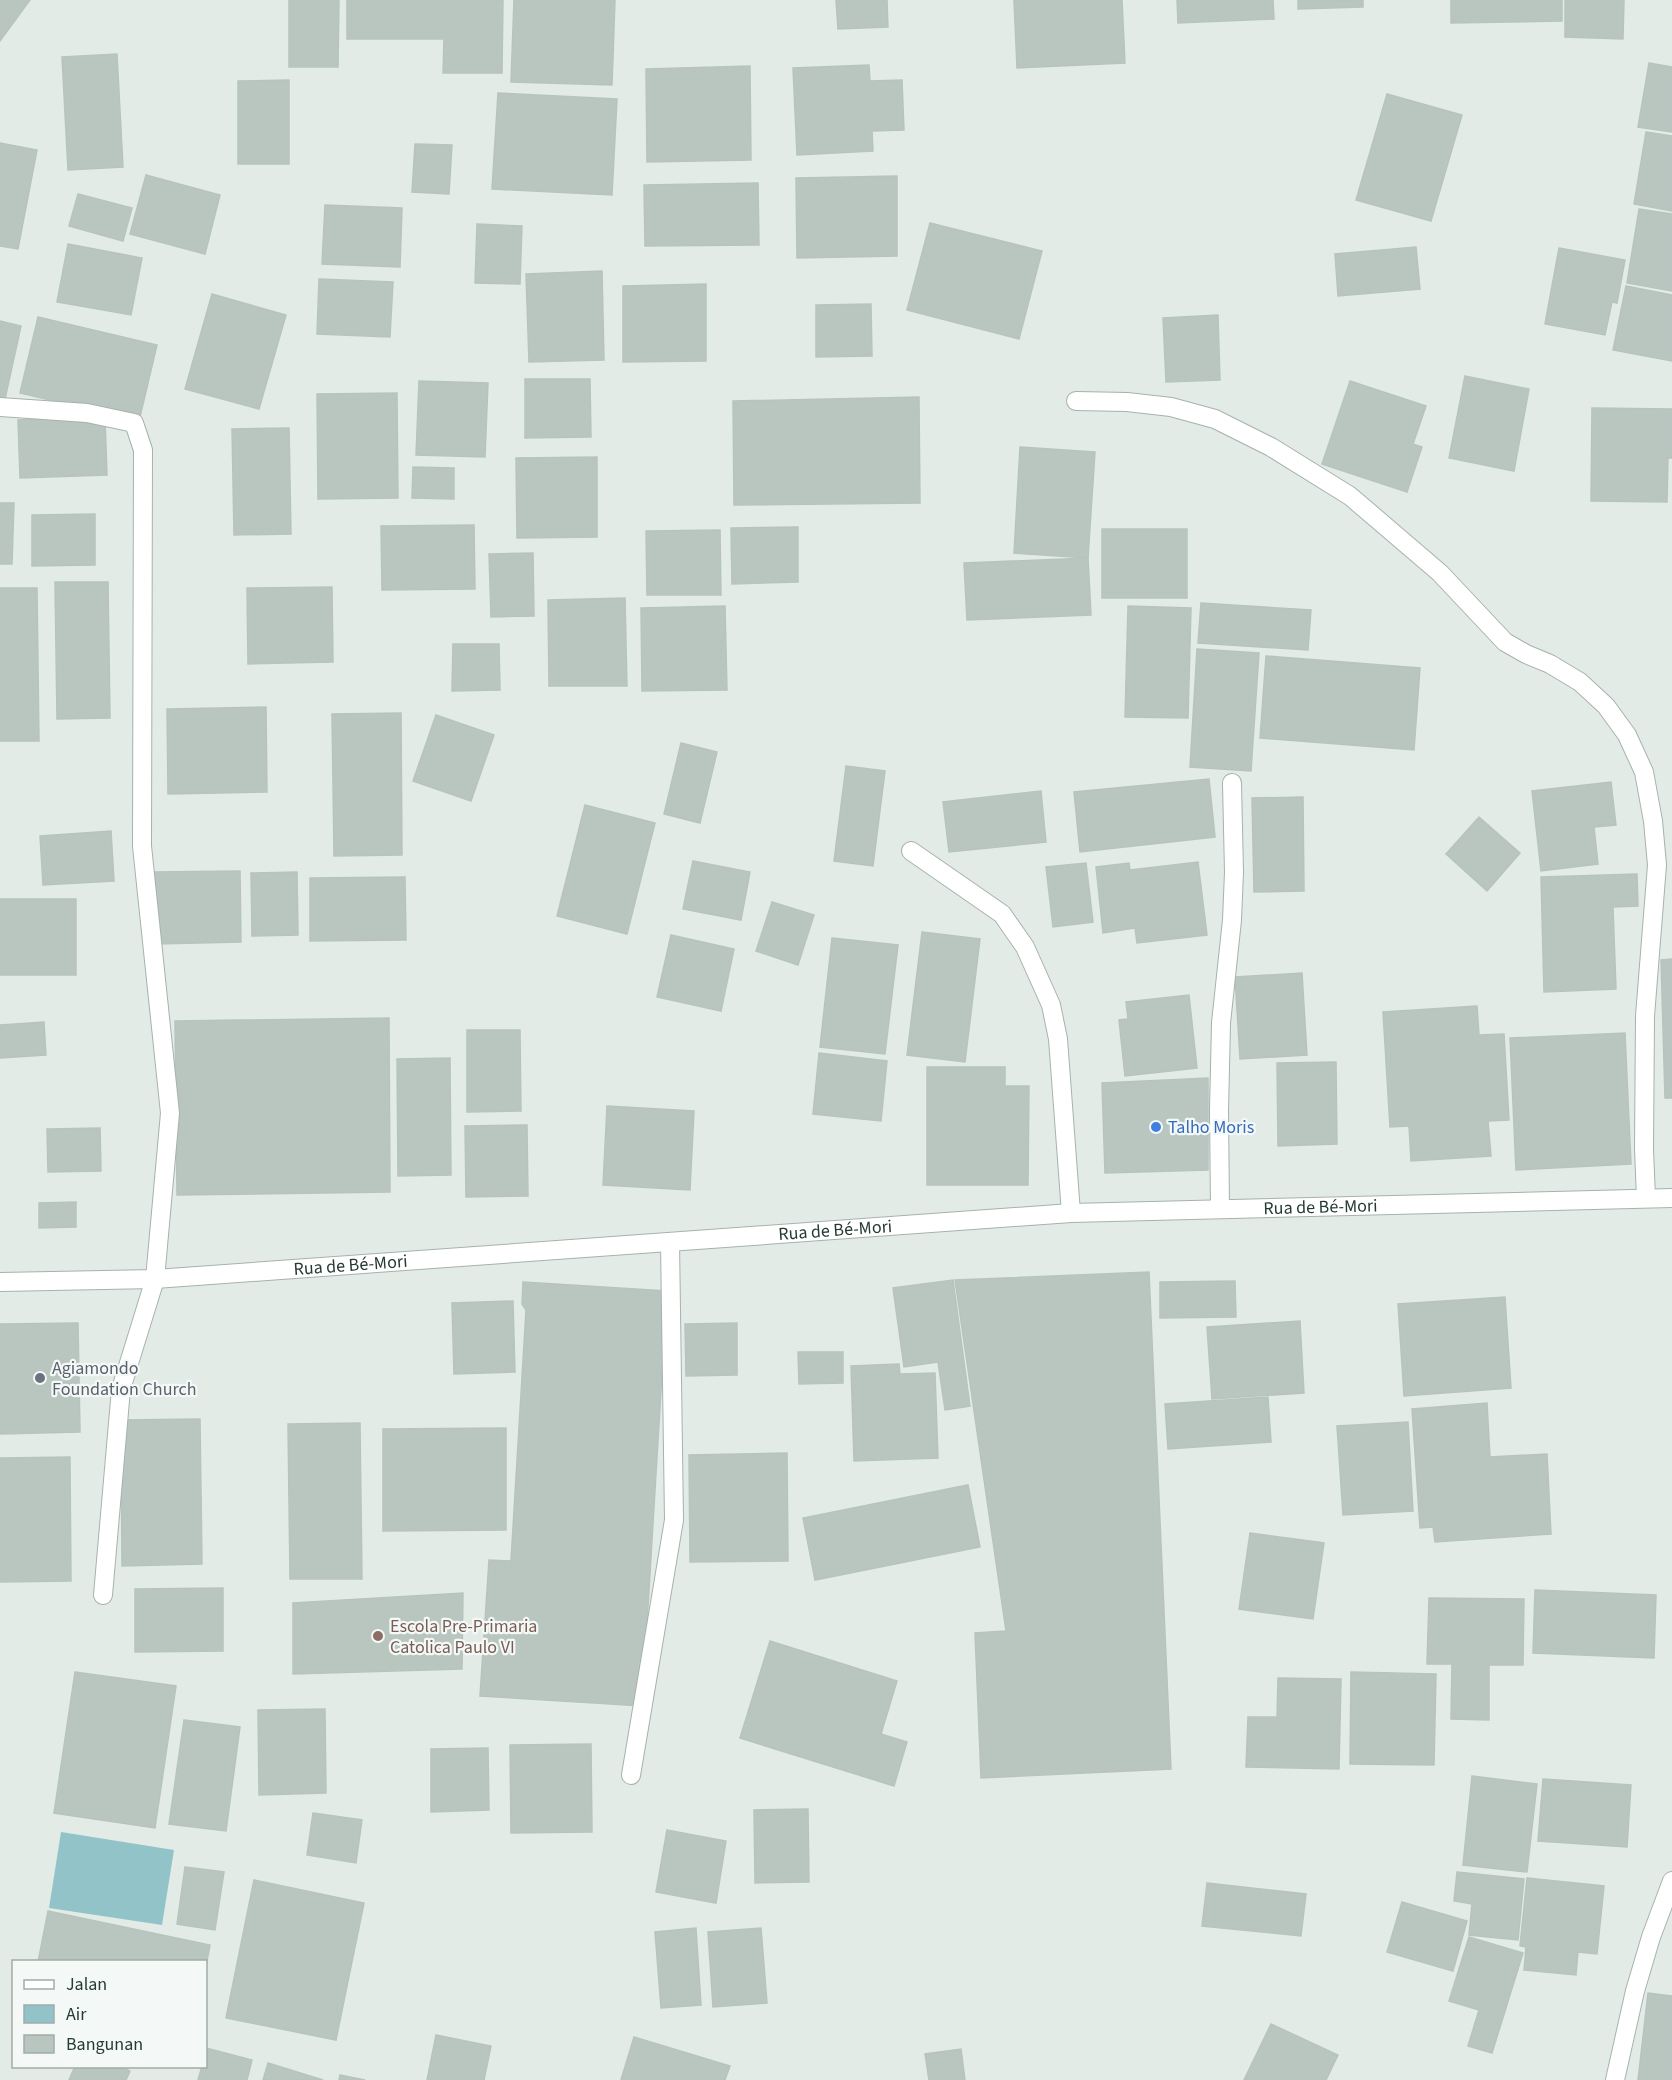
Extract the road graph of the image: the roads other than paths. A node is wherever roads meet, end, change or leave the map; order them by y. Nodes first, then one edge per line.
1 (1076, 401) dead end
2 (0, 407) edge
3 (1232, 783) dead end
4 (911, 851) dead end
5 (1646, 1198) junction
6 (1672, 1198) edge
7 (1220, 1208) junction
8 (1071, 1213) junction
9 (670, 1242) junction
10 (155, 1279) junction
11 (0, 1282) edge
12 (103, 1595) dead end
13 (631, 1775) dead end
14 (1672, 1881) edge
15 (1615, 2080) edge

1 - 5 street
2 - 10 street
3 - 7 street
4 - 8 street
5 - 6 street, Rua de Bé-Mori
5 - 7 street, Rua de Bé-Mori
7 - 8 street, Rua de Bé-Mori
8 - 9 street, Rua de Bé-Mori
9 - 10 street, Rua de Bé-Mori
9 - 13 street
10 - 11 street, Rua de Bé-Mori
10 - 12 street
14 - 15 street

